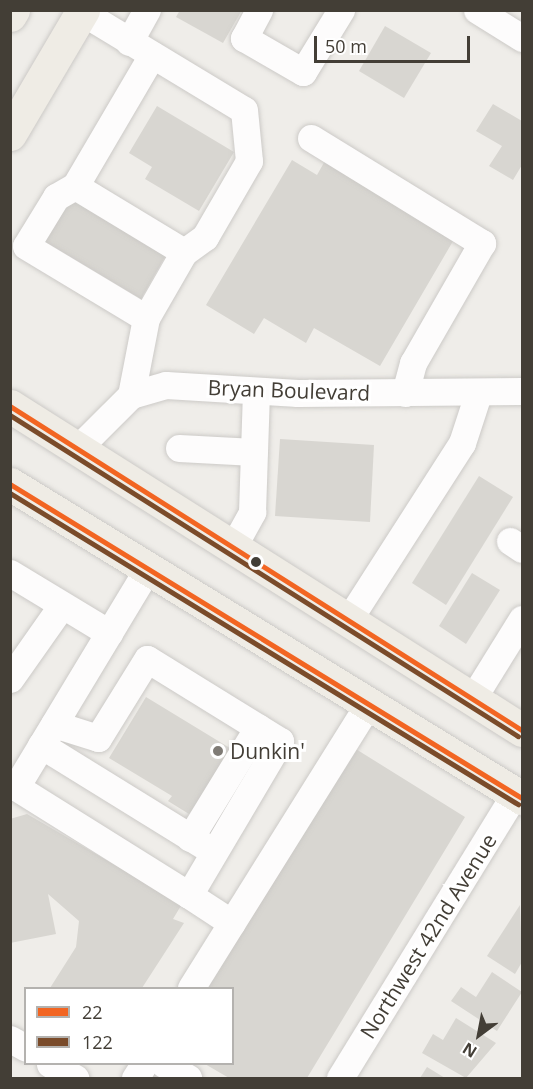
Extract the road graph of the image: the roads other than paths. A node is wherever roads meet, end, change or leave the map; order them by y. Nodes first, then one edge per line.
1 (13, 10) edge
2 (147, 10) edge
3 (259, 10) edge
4 (341, 10) edge
5 (477, 10) edge
6 (82, 11) edge
7 (10, 15) edge
8 (522, 38) edge
9 (129, 42) junction
10 (152, 55) junction
11 (10, 134) edge
12 (311, 138) dead end
13 (75, 186) junction
14 (184, 252) junction
15 (146, 318) junction
16 (256, 391) junction
17 (522, 392) edge
18 (405, 393) junction
19 (478, 394) junction
20 (131, 395) junction
21 (10, 406) edge
22 (79, 447) junction
23 (180, 448) dead end
24 (254, 452) junction
25 (10, 484) edge
26 (234, 545) junction
27 (147, 570) junction
28 (12, 578) edge
29 (63, 605) junction
30 (522, 619) edge
31 (349, 620) junction
32 (108, 633) junction
33 (10, 679) edge
34 (473, 698) junction
35 (367, 706) junction
36 (258, 727) junction
37 (522, 730) edge
38 (48, 734) junction
39 (13, 785) edge
40 (520, 793) edge
41 (190, 838) junction
42 (214, 852) junction
43 (189, 895) junction
44 (232, 923) junction
45 (192, 987) edge
46 (10, 1039) edge
47 (24, 1047) edge
48 (52, 1065) edge
49 (143, 1065) edge
50 (166, 1065) edge
51 (75, 1078) edge
52 (135, 1078) edge
53 (188, 1078) edge
54 (340, 1078) edge

1 - 7 main road
2 - 9 street
3 - 4 street
5 - 8 street
6 - 9 street
6 - 11 main road
9 - 10 street
10 - 13 street
10 - 14 street
12 - 18 street
13 - 14 street
13 - 15 street
14 - 15 street
15 - 20 street
16 - 18 street, Bryan Boulevard
16 - 20 street, Bryan Boulevard
16 - 24 street
17 - 19 street, Bryan Boulevard
18 - 19 street, Bryan Boulevard
19 - 31 street
20 - 22 street, Bryan Boulevard
21 - 22 main road
22 - 26 main road
23 - 24 street
24 - 26 street
25 - 27 main road
26 - 31 main road
27 - 32 street
27 - 35 main road
28 - 29 street
29 - 32 street
29 - 33 street
30 - 34 street
31 - 34 main road
32 - 38 street
34 - 37 main road
35 - 40 main road
35 - 44 street
36 - 38 street
36 - 41 street
36 - 42 street
38 - 39 street
38 - 41 street
39 - 43 street
40 - 54 street, Northwest 42nd Avenue
41 - 42 street
42 - 43 street
43 - 44 street
44 - 45 street
46 - 47 street
48 - 51 street
49 - 52 street
50 - 53 street

